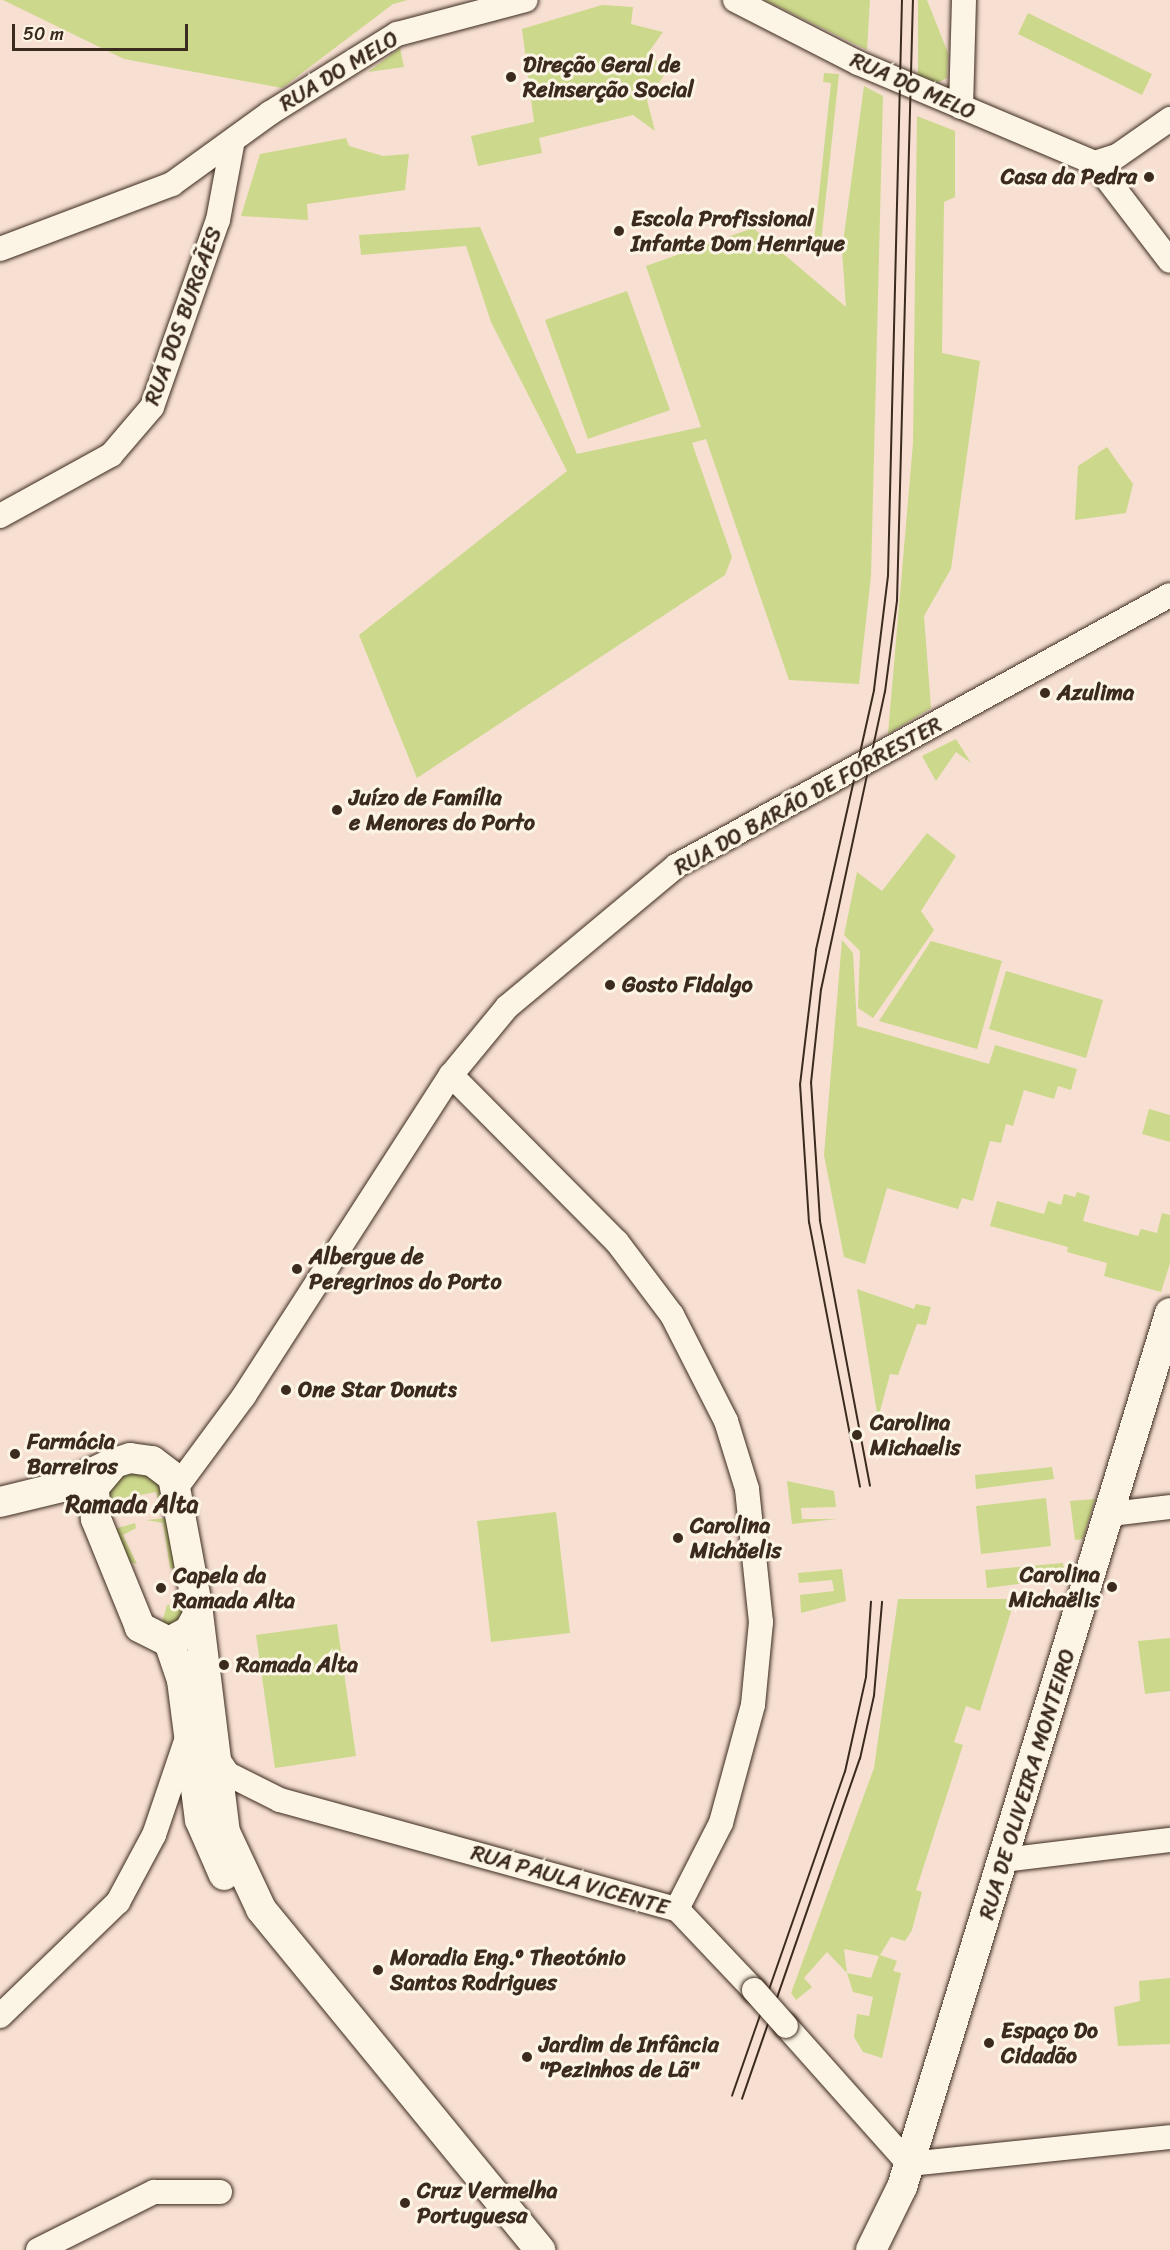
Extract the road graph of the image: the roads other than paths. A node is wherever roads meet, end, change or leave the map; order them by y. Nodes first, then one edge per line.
1 (526, 0) edge
2 (735, 0) edge
3 (964, 0) edge
4 (961, 107) junction
5 (1170, 119) edge
6 (232, 145) junction
7 (1095, 163) junction
8 (0, 249) edge
9 (1170, 261) edge
10 (0, 516) edge
11 (1170, 595) edge
12 (451, 1075) junction
13 (1170, 1313) edge
14 (114, 1463) junction
15 (62, 1487) junction
16 (176, 1488) junction
17 (0, 1497) edge
18 (0, 1502) edge
19 (1170, 1507) edge
20 (1112, 1514) junction
21 (96, 1519) junction
22 (198, 1615) junction
23 (169, 1642) junction
24 (187, 1738) junction
25 (215, 1755) junction
26 (1170, 1840) edge
27 (1004, 1860) junction
28 (261, 1909) junction
29 (677, 1909) junction
30 (0, 2016) edge
31 (1170, 2137) edge
32 (909, 2164) junction
33 (220, 2192) dead end
34 (38, 2250) edge
35 (540, 2250) edge
36 (871, 2250) edge

1 - 6 street, RUA DO MELO
2 - 4 street, RUA DO MELO
3 - 4 street
4 - 7 street, RUA DO MELO
5 - 7 street
6 - 8 street, RUA DO MELO
6 - 10 street, RUA DOS BURGÃES
7 - 9 street
11 - 12 street, RUA DO BARÃO DE FORRESTER
12 - 16 street, RUA DO BARÃO DE FORRESTER
12 - 29 street
13 - 20 street, RUA DE OLIVEIRA MONTEIRO
14 - 15 street
14 - 16 street
14 - 21 street
15 - 18 street
15 - 21 street
16 - 22 street
17 - 18 street
19 - 20 street
20 - 27 street, RUA DE OLIVEIRA MONTEIRO
21 - 23 street
22 - 23 street
22 - 25 street
23 - 24 street
24 - 28 street
24 - 30 street
25 - 28 street
25 - 29 street, RUA PAULA VICENTE
26 - 27 street
27 - 32 street, RUA DE OLIVEIRA MONTEIRO
28 - 35 street
29 - 32 street, RUA PAULA VICENTE, bridge
31 - 32 street
32 - 36 street, RUA DE OLIVEIRA MONTEIRO
33 - 34 street

